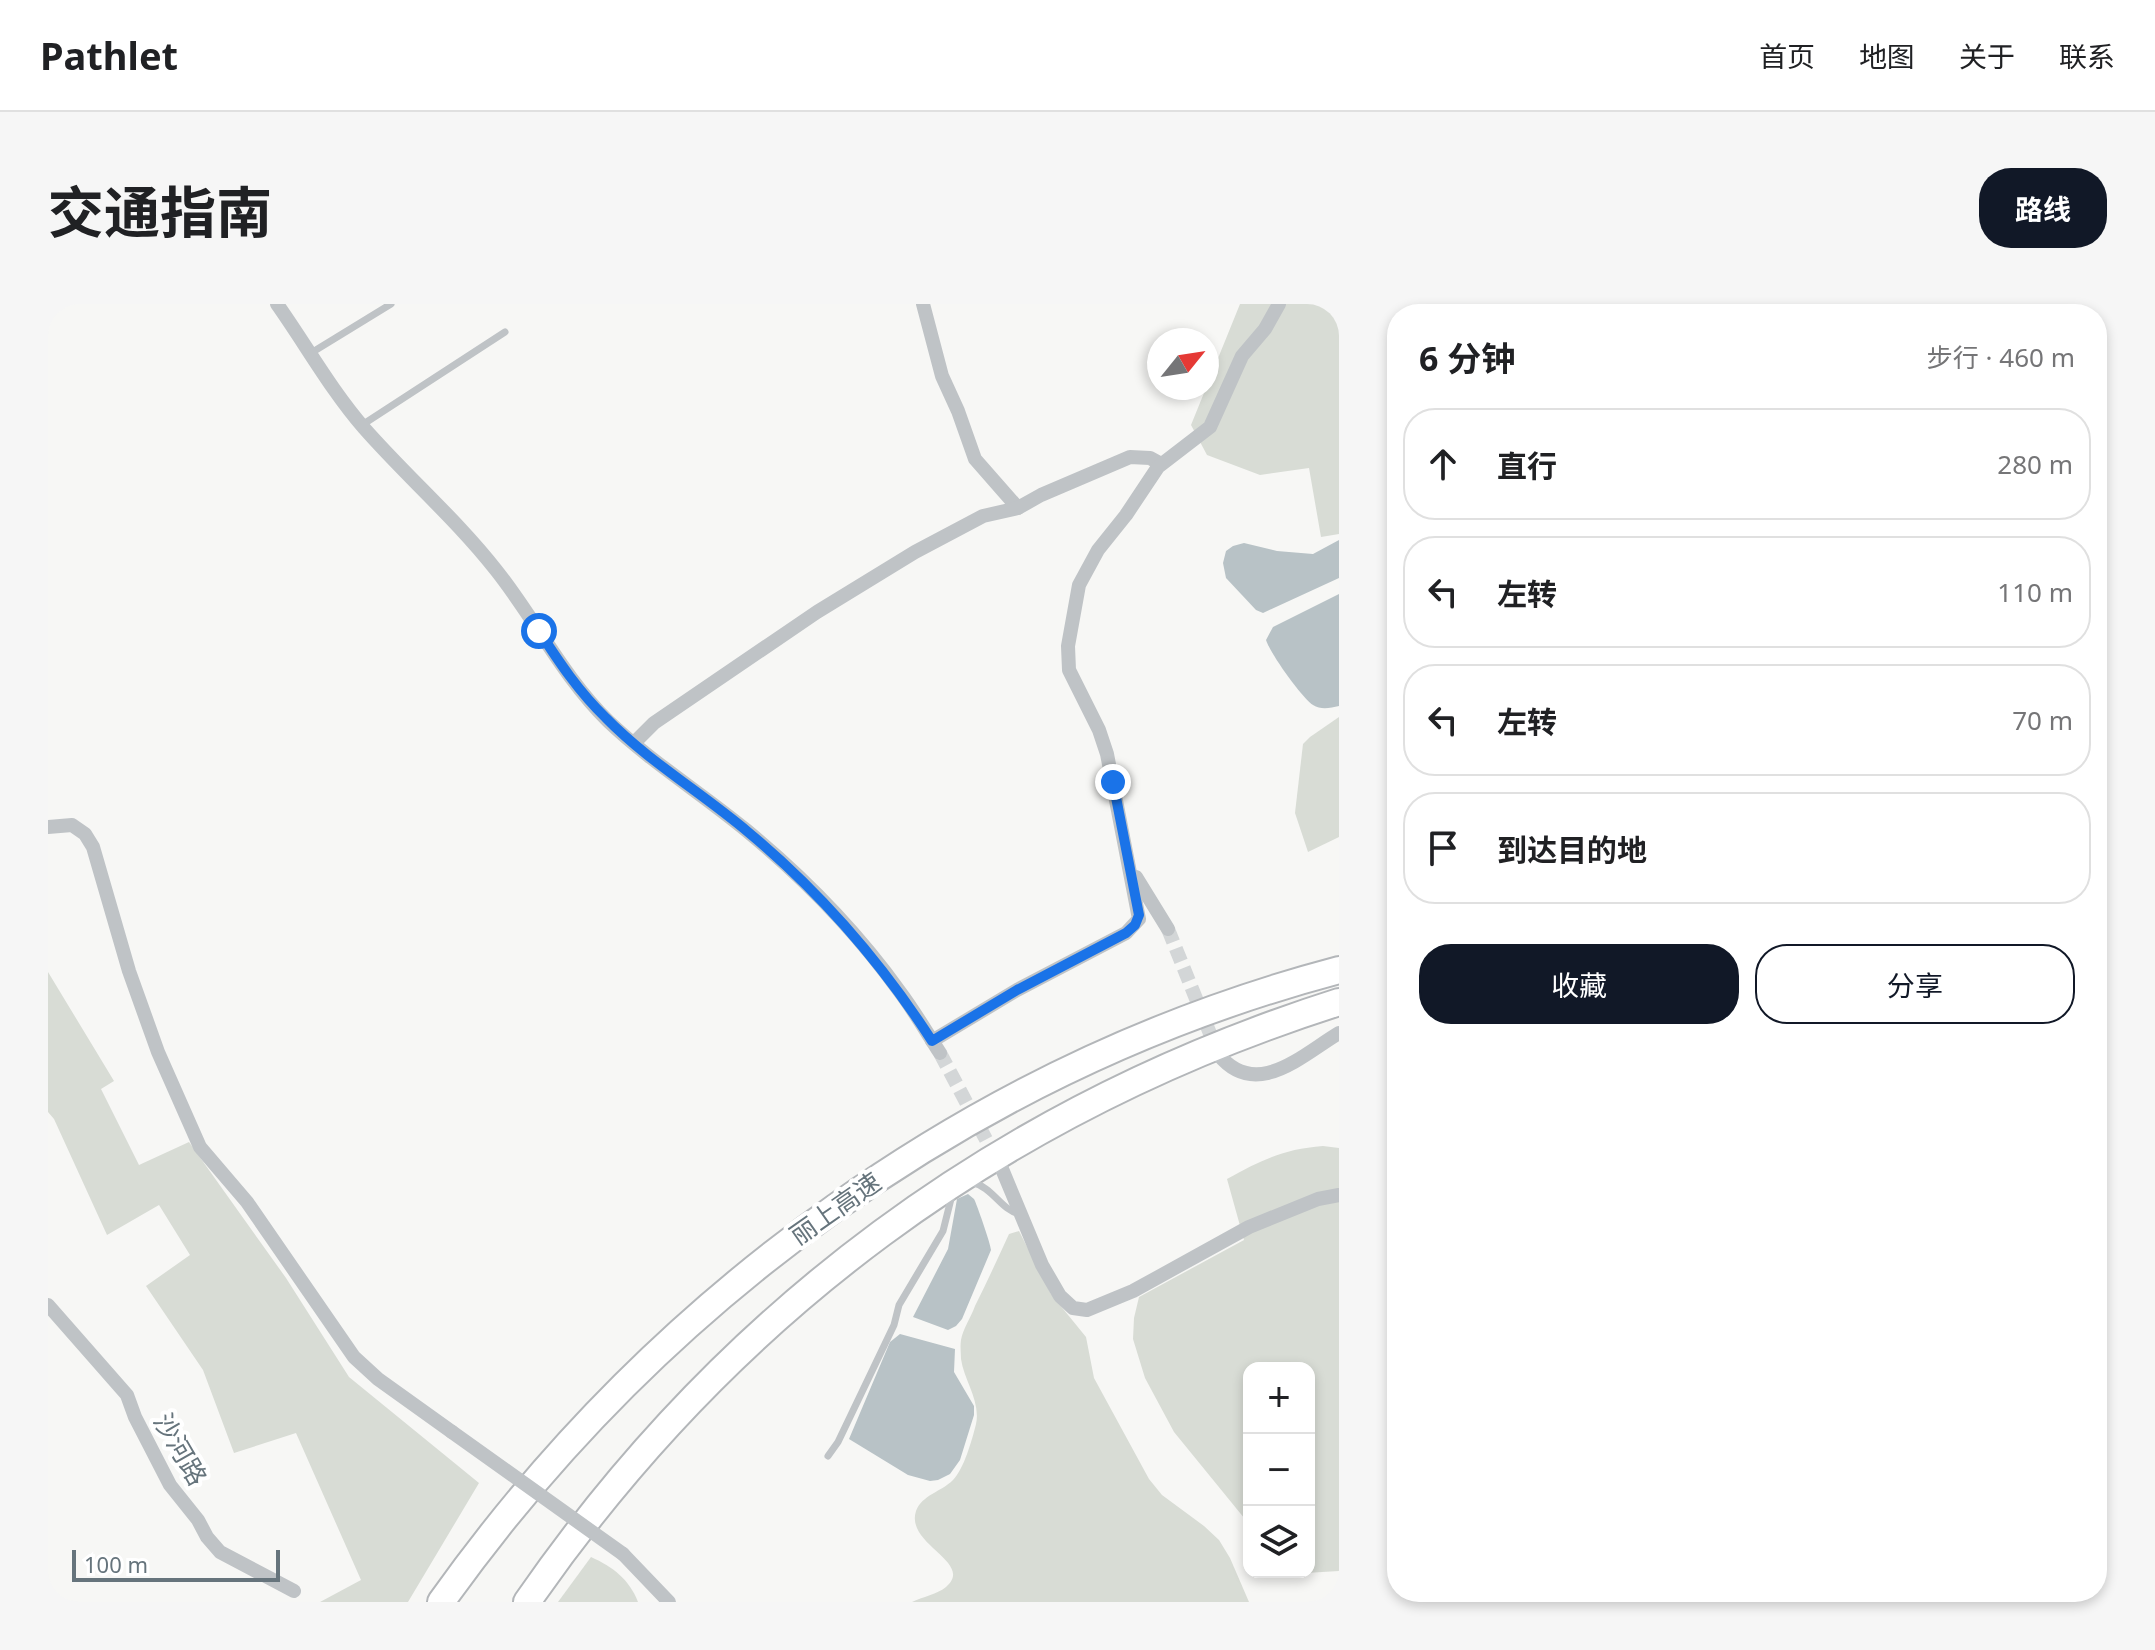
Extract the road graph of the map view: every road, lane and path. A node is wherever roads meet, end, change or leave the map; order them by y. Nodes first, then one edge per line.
1 (277, 304) edge
2 (391, 304) edge
3 (923, 304) edge
4 (1279, 304) edge
5 (505, 332) dead end
6 (311, 353) junction
7 (362, 425) junction
8 (1161, 464) junction
9 (1018, 508) junction
10 (634, 743) junction
11 (48, 827) edge
12 (1129, 866) junction
13 (1168, 929) tunnel mouth
14 (1339, 970) edge
15 (1339, 1002) edge
16 (1339, 1033) edge
17 (1218, 1054) tunnel mouth
18 (1002, 1169) tunnel mouth
19 (1339, 1195) edge
20 (1021, 1215) junction
21 (48, 1305) edge
22 (828, 1456) dead end
23 (294, 1591) dead end
24 (441, 1602) edge
25 (527, 1602) edge
26 (669, 1602) edge

1 - 6 street
2 - 6 lane
3 - 9 street
4 - 8 street
5 - 7 lane
6 - 7 street
7 - 10 street
8 - 9 street
8 - 12 street
9 - 10 street
10 - 12 street
11 - 26 street, bridge
12 - 13 street
14 - 24 highway, 丽上高速
15 - 25 highway, 丽上高速
16 - 17 street
18 - 20 street
19 - 20 street
20 - 22 lane
21 - 23 street, 沙河路

